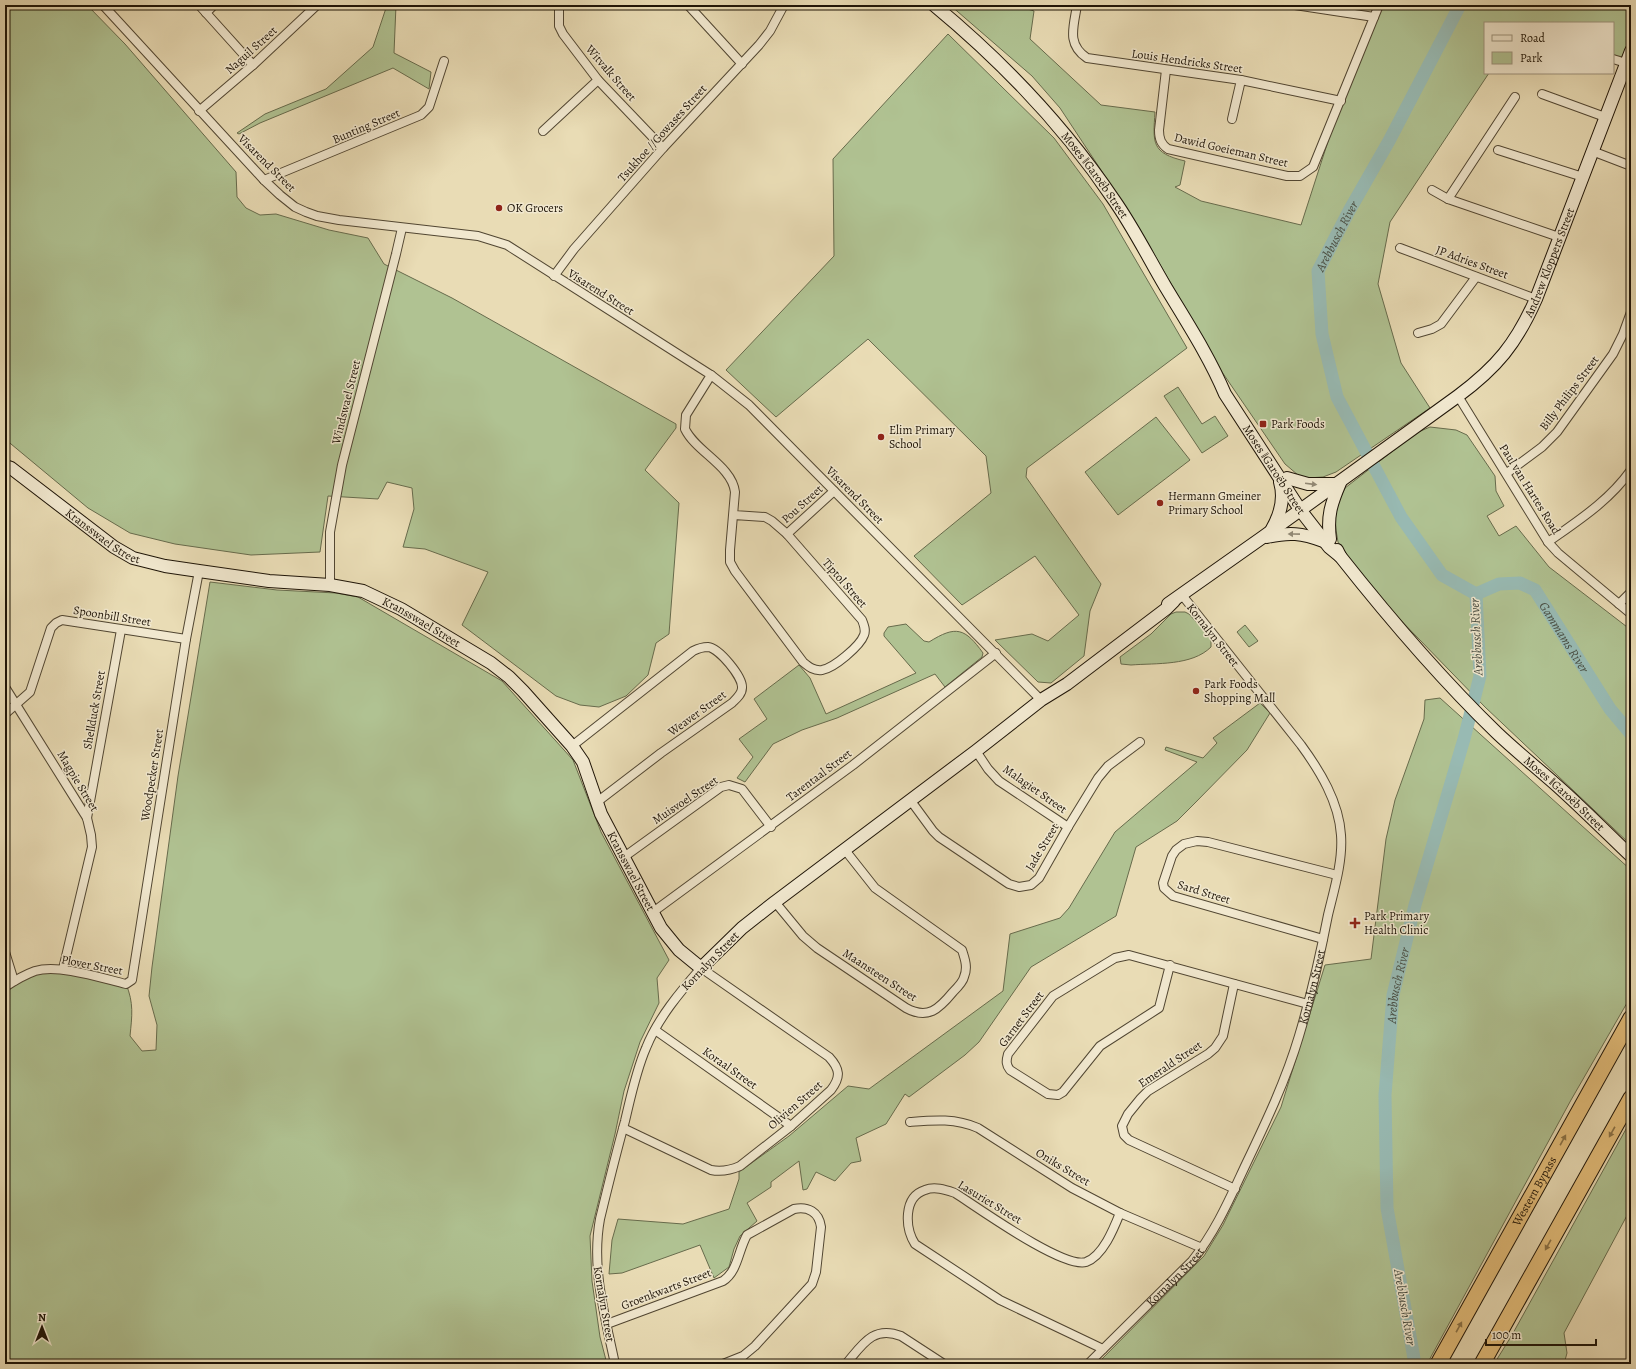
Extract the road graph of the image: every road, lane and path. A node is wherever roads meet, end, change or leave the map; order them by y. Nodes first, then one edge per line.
1 (103, 5) edge
2 (199, 5) edge
3 (214, 5) edge
4 (317, 5) edge
5 (559, 5) edge
6 (688, 5) edge
7 (784, 5) edge
8 (934, 5) edge
9 (1077, 5) edge
10 (1295, 5) edge
11 (1379, 5) edge
12 (206, 13) junction
13 (1374, 17) junction
14 (1631, 51) edge
15 (1614, 59) edge
16 (444, 61) dead end
17 (1626, 63) junction
18 (742, 64) junction
19 (253, 65) junction
20 (1166, 70) junction
21 (598, 80) junction
22 (1242, 80) junction
23 (1542, 94) dead end
24 (1514, 97) dead end
25 (1341, 101) junction
26 (199, 111) junction
27 (1605, 117) junction
28 (1232, 119) dead end
29 (543, 131) dead end
30 (663, 148) junction
31 (1498, 150) dead end
32 (1592, 151) junction
33 (1631, 166) edge
34 (1583, 177) junction
35 (264, 180) junction
36 (1432, 190) dead end
37 (1448, 199) junction
38 (402, 228) junction
39 (1559, 237) junction
40 (1400, 248) dead end
41 (554, 276) junction
42 (1476, 277) junction
43 (1536, 299) junction
44 (1631, 312) edge
45 (1418, 333) dead end
46 (711, 375) junction
47 (1458, 396) junction
48 (5, 466) edge
49 (1631, 470) edge
50 (1506, 473) junction
51 (1283, 478) junction
52 (1339, 483) junction
53 (834, 491) junction
54 (1303, 509) junction
55 (734, 515) junction
56 (787, 534) junction
57 (1267, 535) junction
58 (1327, 540) junction
59 (1548, 542) junction
60 (199, 572) junction
61 (330, 585) junction
62 (1631, 592) edge
63 (1178, 598) junction
64 (1619, 604) junction
65 (1631, 614) edge
66 (121, 630) junction
67 (186, 639) junction
68 (996, 653) junction
69 (5, 686) edge
70 (1046, 697) junction
71 (15, 704) junction
72 (5, 714) edge
73 (1140, 742) dead end
74 (572, 746) junction
75 (976, 751) junction
76 (911, 801) junction
77 (597, 802) junction
78 (87, 818) junction
79 (771, 826) junction
80 (1068, 826) junction
81 (845, 850) junction
82 (1631, 856) edge
83 (624, 857) junction
84 (1337, 875) junction
85 (775, 902) junction
86 (653, 912) junction
87 (1323, 939) junction
88 (5, 952) edge
89 (1170, 965) junction
90 (701, 968) junction
91 (63, 969) junction
92 (14, 981) junction
93 (130, 982) joint
94 (1234, 984) junction
95 (5, 987) edge
96 (1308, 1004) junction
97 (1631, 1018) edge
98 (655, 1030) junction
99 (1631, 1098) edge
100 (910, 1122) dead end
101 (791, 1126) junction
102 (623, 1128) junction
103 (1235, 1189) junction
104 (1120, 1213) junction
105 (1202, 1248) junction
106 (607, 1324) junction
107 (1103, 1349) junction
108 (1439, 1362) edge
109 (615, 1364) edge
110 (723, 1364) edge
111 (846, 1364) edge
112 (944, 1364) edge
113 (1088, 1364) edge
114 (1482, 1364) edge

1 - 26 street, Visarend Street
2 - 12 street
3 - 12 street
4 - 19 street, Naguil Street
5 - 21 street, Witvalk Street
6 - 18 street
7 - 18 street, Tsukhoe //Gowases Street
8 - 51 street, Moses ǁGaroëb Street
9 - 20 street, Louis Hendricks Street
10 - 13 street
11 - 13 street, Dawid Goeieman Street
12 - 19 street
13 - 25 street, Dawid Goeieman Street
14 - 17 street, Andrew Kloppers Street
15 - 17 street
16 - 35 street, Bunting Street
17 - 27 street, Andrew Kloppers Street
18 - 30 street, Tsukhoe //Gowases Street
19 - 26 street, Naguil Street
20 - 22 street, Louis Hendricks Street
20 - 25 street, Dawid Goeieman Street
21 - 29 street
21 - 30 street, Witvalk Street
22 - 25 street, Louis Hendricks Street
22 - 28 street
23 - 27 street
24 - 37 street
26 - 35 street, Visarend Street
27 - 32 street, Andrew Kloppers Street
30 - 41 street, Tsukhoe //Gowases Street
31 - 34 street
32 - 33 street
32 - 34 street, Andrew Kloppers Street
34 - 39 street, Andrew Kloppers Street
35 - 38 street, Visarend Street
36 - 37 street
37 - 39 street
38 - 41 street, Visarend Street
38 - 61 street, Windswael Street
39 - 43 street, Andrew Kloppers Street
40 - 42 street, JP Adries Street
41 - 46 street, Visarend Street
42 - 43 street, JP Adries Street
42 - 45 street
43 - 47 street, Andrew Kloppers Street
44 - 50 street, Billy Philips Street
46 - 53 street, Visarend Street
46 - 55 street, Tiptol Street
47 - 50 street, Paul van Hartes Road
47 - 52 street, Andrew Kloppers Street
48 - 60 street, Kransswael Street
49 - 59 street
50 - 59 street, Paul van Hartes Road
51 -> 52 street
51 - 54 street, Moses ǁGaroëb Street
51 - 57 street
52 - 54 street
52 - 58 street
53 - 56 street, Pou Street
53 - 68 street, Visarend Street
54 - 57 street, Kornalyn Street
54 - 58 street, Moses ǁGaroëb Street
55 - 56 street, Tiptol Street
55 - 56 street, Tiptol Street
58 -> 57 street
57 - 63 street, Kornalyn Street
58 - 82 street, Moses ǁGaroëb Street
59 - 64 street, Paul van Hartes Road
60 - 61 street, Kransswael Street
60 - 67 street, Woodpecker Street
61 - 74 street, Kransswael Street
62 - 64 street
63 - 70 street, Kornalyn Street
63 - 84 street, Kornalyn Street
64 - 65 street, Paul van Hartes Road
66 - 67 street, Spoonbill Street
66 - 71 street, Spoonbill Street
66 - 78 street, Shellduck Street
67 - 93 street, Woodpecker Street
68 - 70 street, Visarend Street
68 - 79 street, Tarentaal Street
69 - 71 street, Magpie Street
70 - 75 street, Kornalyn Street
71 - 72 street
71 - 78 street, Magpie Street
73 - 80 street, Jade Street
74 - 77 street, Kransswael Street
74 - 77 street, Weaver Street
75 - 76 street, Kornalyn Street
75 - 80 street, Malagiet Street
76 - 80 street, Jade Street
76 - 81 street, Kornalyn Street
77 - 83 street, Kransswael Street
78 - 91 street, Magpie Street
79 - 83 street, Muisvoel Street
79 - 86 street, Tarentaal Street
81 - 85 street, Kornalyn Street
81 - 85 street, Maansteen Street
83 - 86 street, Kransswael Street
84 - 87 street, Kornalyn Street
84 - 87 street, Sard Street
85 - 90 street, Kornalyn Street
86 - 90 street, Kransswael Street
87 - 96 street, Kornalyn Street
88 - 92 street
89 - 89 street, Garnet Street
89 - 94 street, Garnet Street
90 - 98 street, Kornalyn Street
90 - 101 street, Olivien Street
91 - 92 street, Plover Street
91 - 93 street, Plover Street
92 - 95 street, Plover Street
94 - 96 street, Garnet Street
94 - 103 street, Emerald Street
96 - 103 street, Kornalyn Street
108 -> 97 highway, Western Bypass
98 - 101 street, Koraal Street
98 - 102 street, Kornalyn Street
99 -> 114 highway
100 - 104 street, Oniks Street
101 - 102 street, Olivien Street
102 - 106 street, Kornalyn Street
103 - 105 street, Kornalyn Street
104 - 105 street, Oniks Street
104 - 107 street, Lasuriet Street
105 - 107 street, Kornalyn Street
106 - 109 street, Kornalyn Street
106 - 110 street, Groenkwarts Street
107 - 113 street, Kornalyn Street
111 - 112 street

